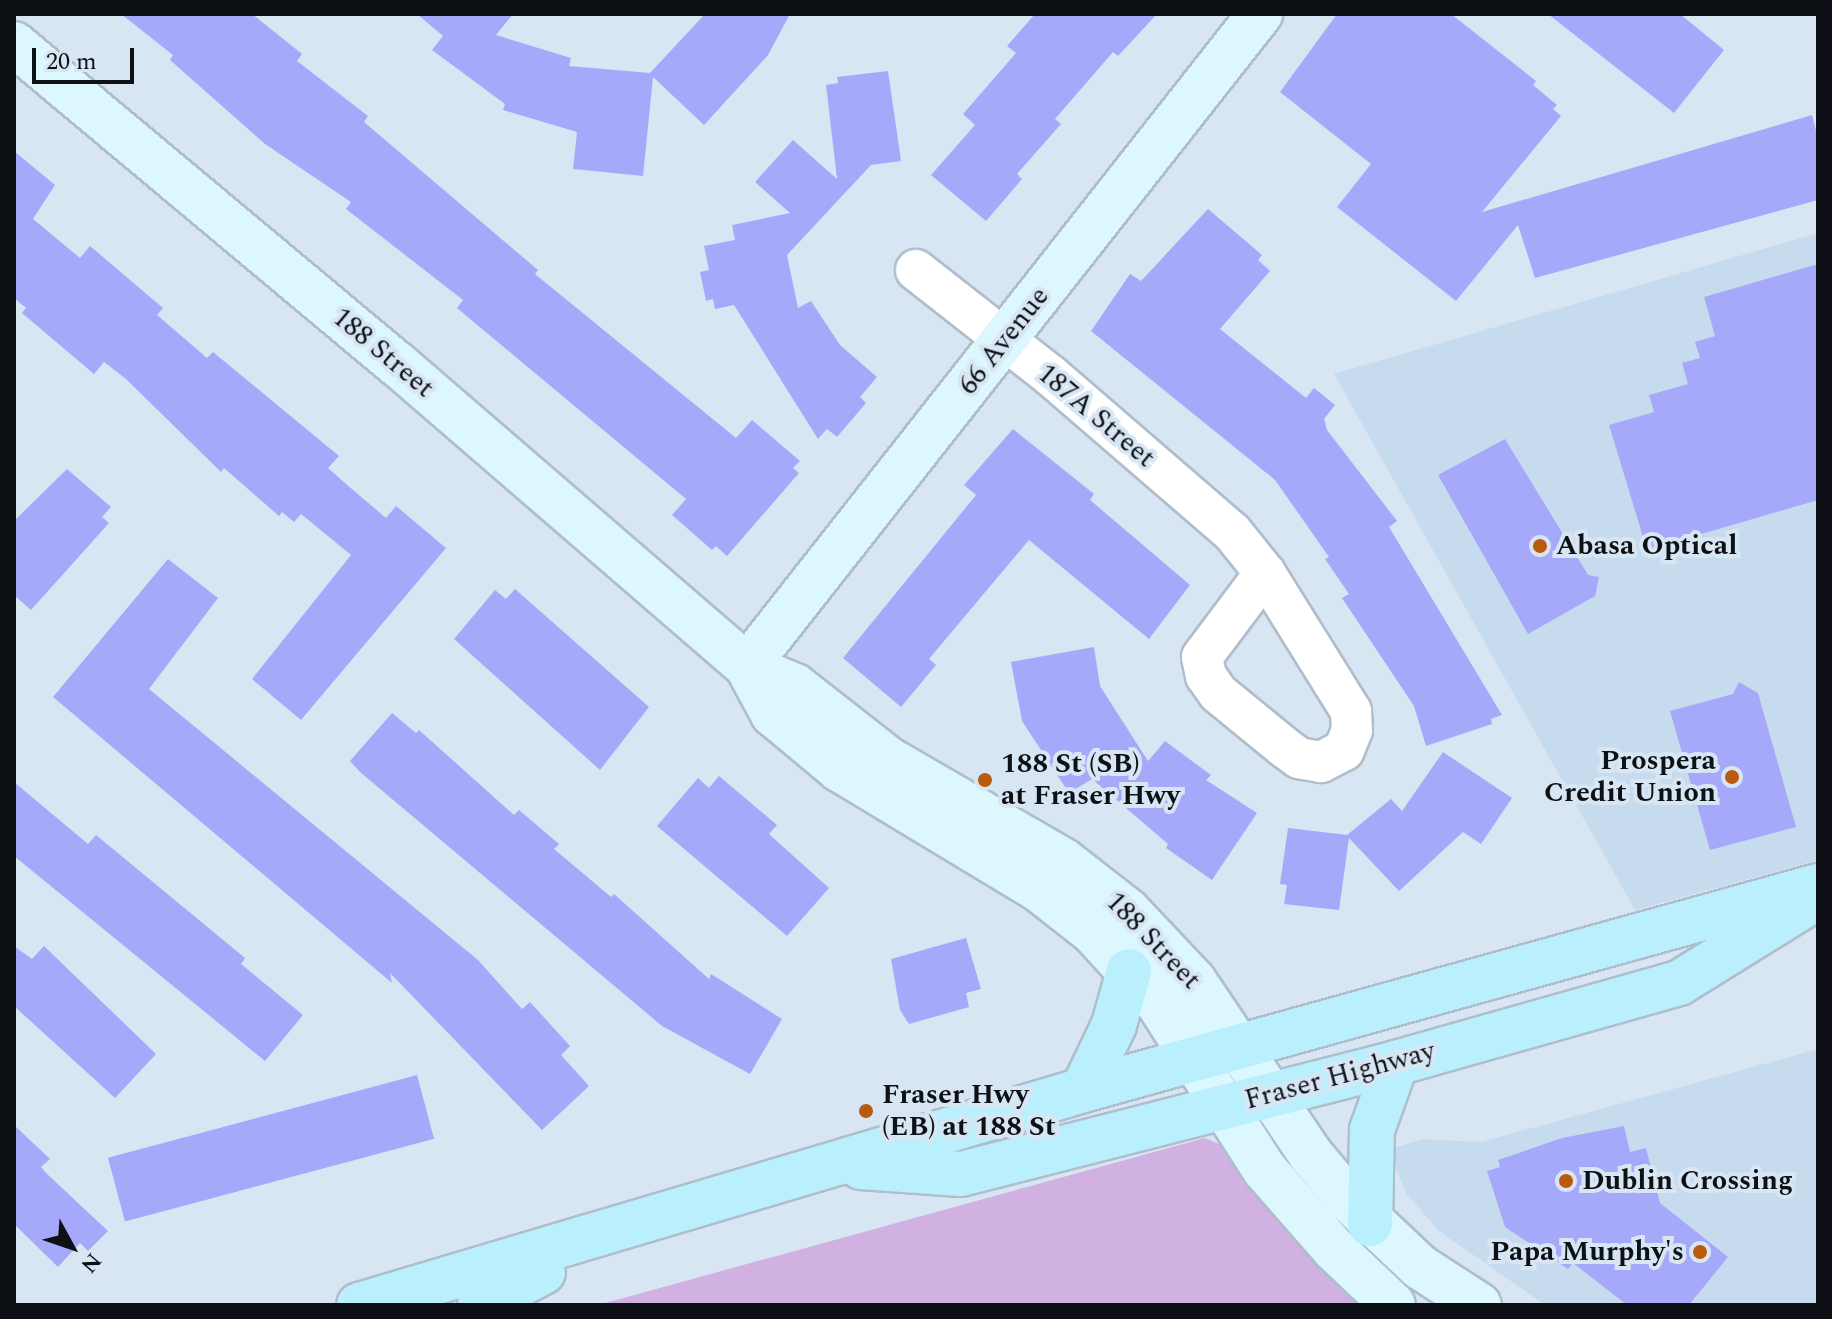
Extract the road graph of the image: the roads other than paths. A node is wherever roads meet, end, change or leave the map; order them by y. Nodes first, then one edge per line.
1 (1260, 14) edge
2 (14, 44) edge
3 (916, 270) dead end
4 (1004, 341) junction
5 (1265, 573) dead end
6 (747, 666) junction
7 (1818, 886) edge
8 (1818, 897) edge
9 (1129, 971) junction
10 (1242, 1047) junction
11 (1195, 1061) junction
12 (1396, 1063) junction
13 (1083, 1090) junction
14 (1272, 1095) junction
15 (1222, 1108) junction
16 (839, 1165) junction
17 (1370, 1224) junction
18 (626, 1228) junction
19 (370, 1303) edge
20 (480, 1305) edge
21 (1393, 1305) edge
22 (1479, 1305) edge

1 - 4 street, 66 Avenue
2 - 6 street, 188 Street
3 - 4 street, 187A Street
4 - 5 street, 187A Street
4 - 6 street, 66 Avenue
6 - 9 street, 188 Street
6 - 10 street, 188 Street
7 - 10 main road, Fraser Highway
8 - 12 main road, Fraser Highway
9 - 11 street, 188 Street
9 - 13 main road
10 - 11 main road, Fraser Highway
10 - 14 street, 188 Street
11 - 13 main road, Fraser Highway
11 - 15 street, 188 Street
12 - 14 main road, Fraser Highway
12 - 17 main road
13 - 16 main road, Fraser Highway
14 - 15 main road, Fraser Highway
14 - 17 street, 188 Street
15 - 16 main road, Fraser Highway
15 - 21 street, 188 Street
16 - 18 main road, Fraser Highway
17 - 22 street, 188 Street
18 - 19 main road, Fraser Highway
18 - 20 main road, Fraser Highway

